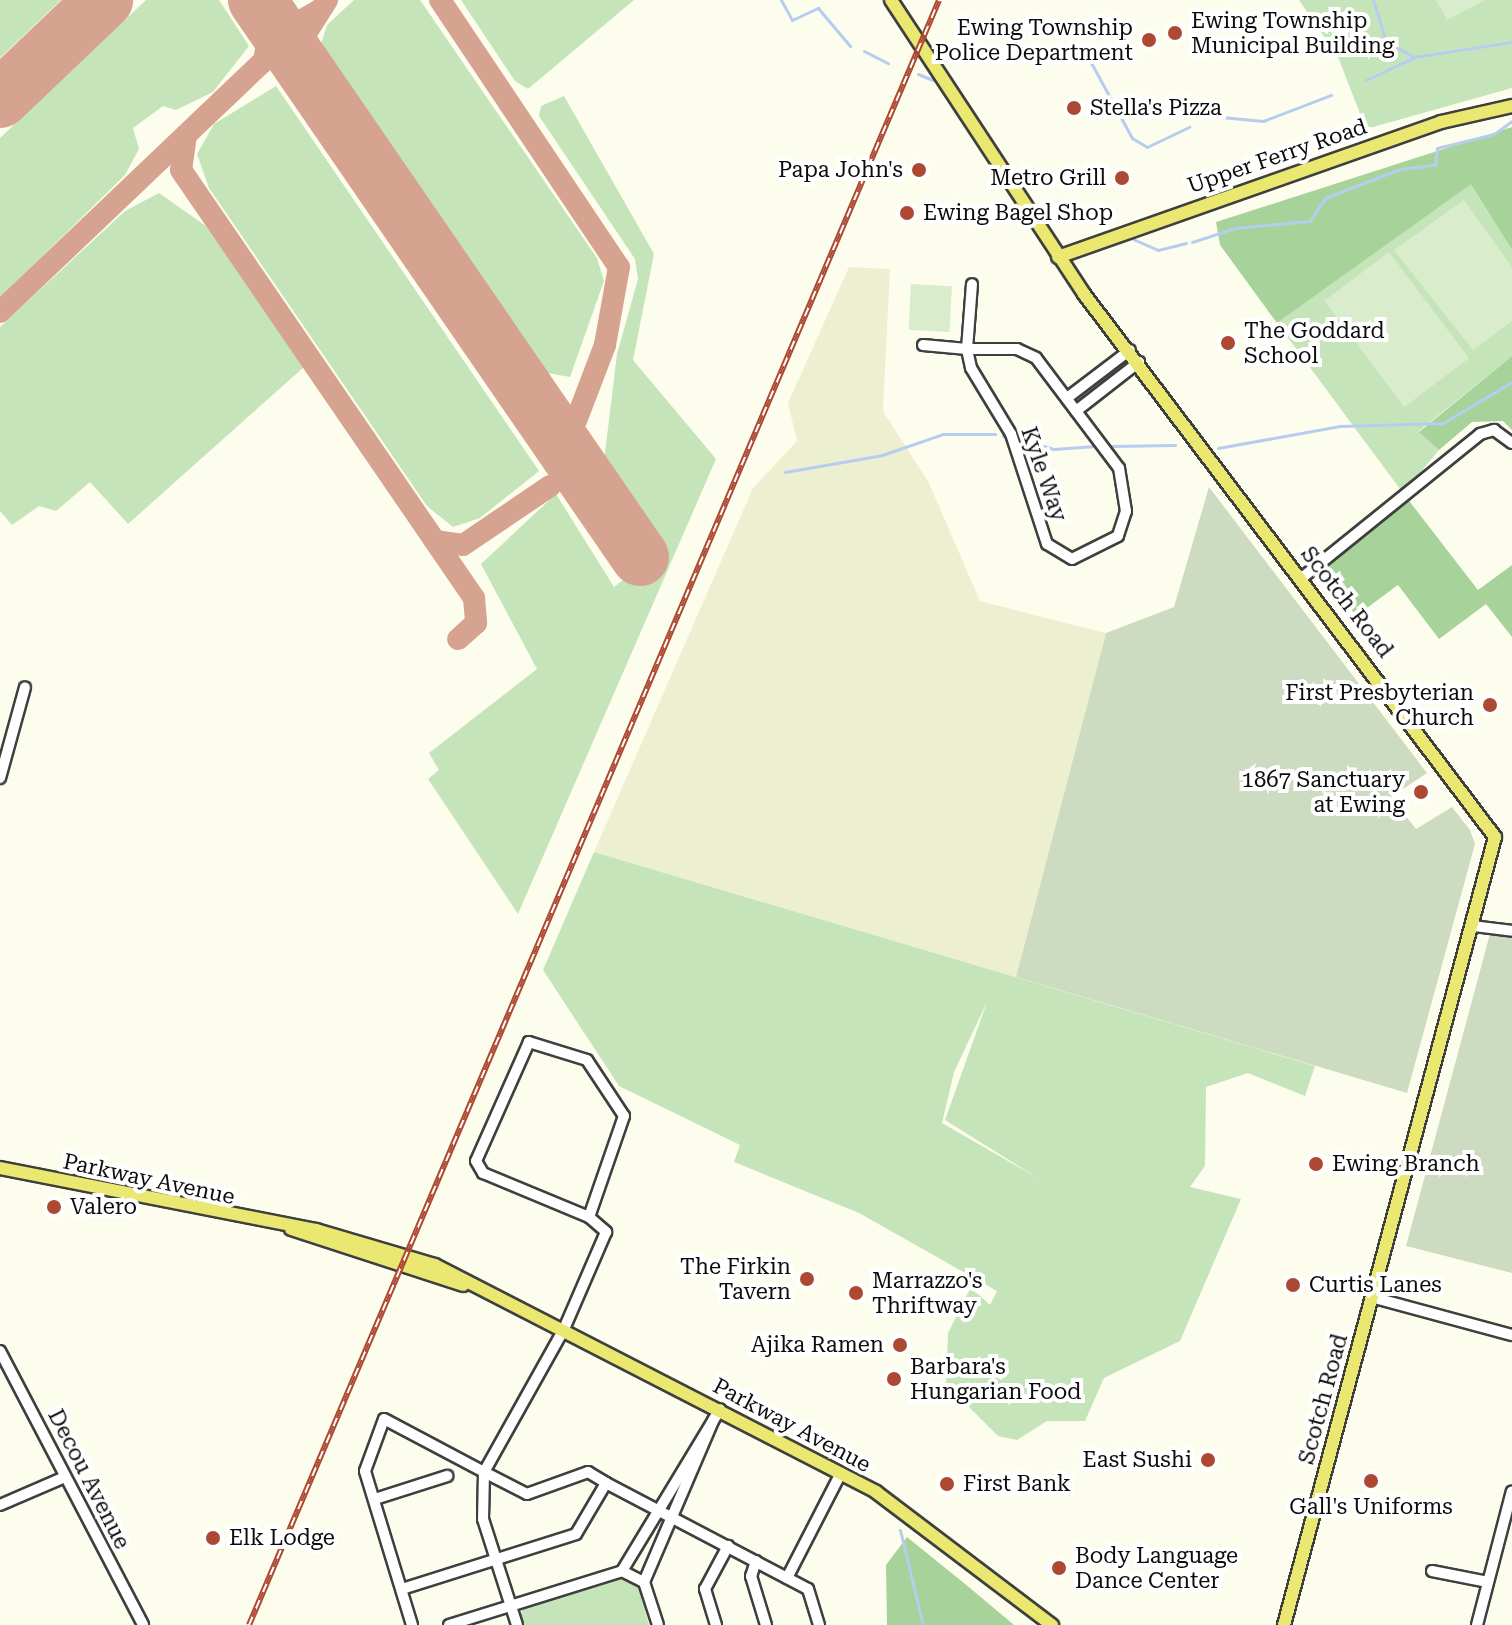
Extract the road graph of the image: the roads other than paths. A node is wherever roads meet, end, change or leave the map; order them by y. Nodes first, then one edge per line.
1 (891, 0) edge
2 (1512, 106) edge
3 (1058, 257) junction
4 (972, 284) dead end
5 (923, 345) dead end
6 (967, 349) junction
7 (1130, 350) junction
8 (1139, 362) junction
9 (1067, 398) junction
10 (1076, 411) junction
11 (1512, 443) edge
12 (1303, 577) junction
13 (25, 687) dead end
14 (0, 778) edge
15 (1473, 926) junction
16 (1512, 931) edge
17 (0, 1168) edge
18 (589, 1217) junction
19 (1371, 1297) junction
20 (564, 1329) junction
21 (1512, 1335) edge
22 (0, 1351) edge
23 (717, 1414) junction
24 (484, 1472) junction
25 (841, 1473) junction
26 (447, 1476) dead end
27 (65, 1477) junction
28 (606, 1483) junction
29 (1512, 1491) edge
30 (375, 1499) junction
31 (0, 1505) edge
32 (658, 1509) junction
33 (674, 1516) junction
34 (728, 1546) junction
35 (495, 1560) junction
36 (756, 1561) junction
37 (622, 1571) junction
38 (1432, 1571) dead end
39 (787, 1578) junction
40 (644, 1582) junction
41 (1488, 1582) junction
42 (402, 1589) junction
43 (509, 1605) junction
44 (464, 1623) edge
45 (143, 1625) edge
46 (412, 1625) edge
47 (449, 1625) edge
48 (517, 1625) edge
49 (658, 1625) edge
50 (716, 1625) edge
51 (766, 1625) edge
52 (819, 1625) edge
53 (1052, 1625) edge
54 (1284, 1625) edge
55 (1477, 1625) edge

1 - 3 main road, Scotch Road
2 - 3 main road, Upper Ferry Road
3 - 7 main road, Scotch Road
4 - 6 street
5 - 6 street, Kyle Way
6 - 9 street, Kyle Way
6 - 10 street, Kyle Way
7 - 8 main road, Scotch Road
7 - 9 street
8 - 10 street
8 - 12 main road, Scotch Road
9 - 10 street, Kyle Way
11 - 12 street
12 - 15 main road, Scotch Road
13 - 14 street
15 - 16 street
15 - 19 main road, Scotch Road
17 - 20 main road, Parkway Avenue
18 - 18 street
18 - 20 street
19 - 21 street
19 - 54 main road, Scotch Road
20 - 23 main road, Parkway Avenue
20 - 24 street
22 - 27 street, Decou Avenue
23 - 25 main road, Parkway Avenue
23 - 32 street
23 - 33 street
24 - 28 street
24 - 30 street
24 - 35 street
25 - 39 street
25 - 53 main road, Parkway Avenue
26 - 30 street
27 - 31 street
27 - 45 street, Decou Avenue
28 - 32 street
28 - 35 street
29 - 41 street
30 - 42 street
32 - 33 street
32 - 37 street
33 - 34 street
33 - 40 street
34 - 36 street
34 - 50 street
35 - 42 street
35 - 43 street
36 - 39 street
36 - 51 street
37 - 40 street
37 - 43 street
38 - 41 street
39 - 52 street
40 - 49 street
41 - 55 street
42 - 46 street
43 - 44 street
43 - 48 street
44 - 47 street

